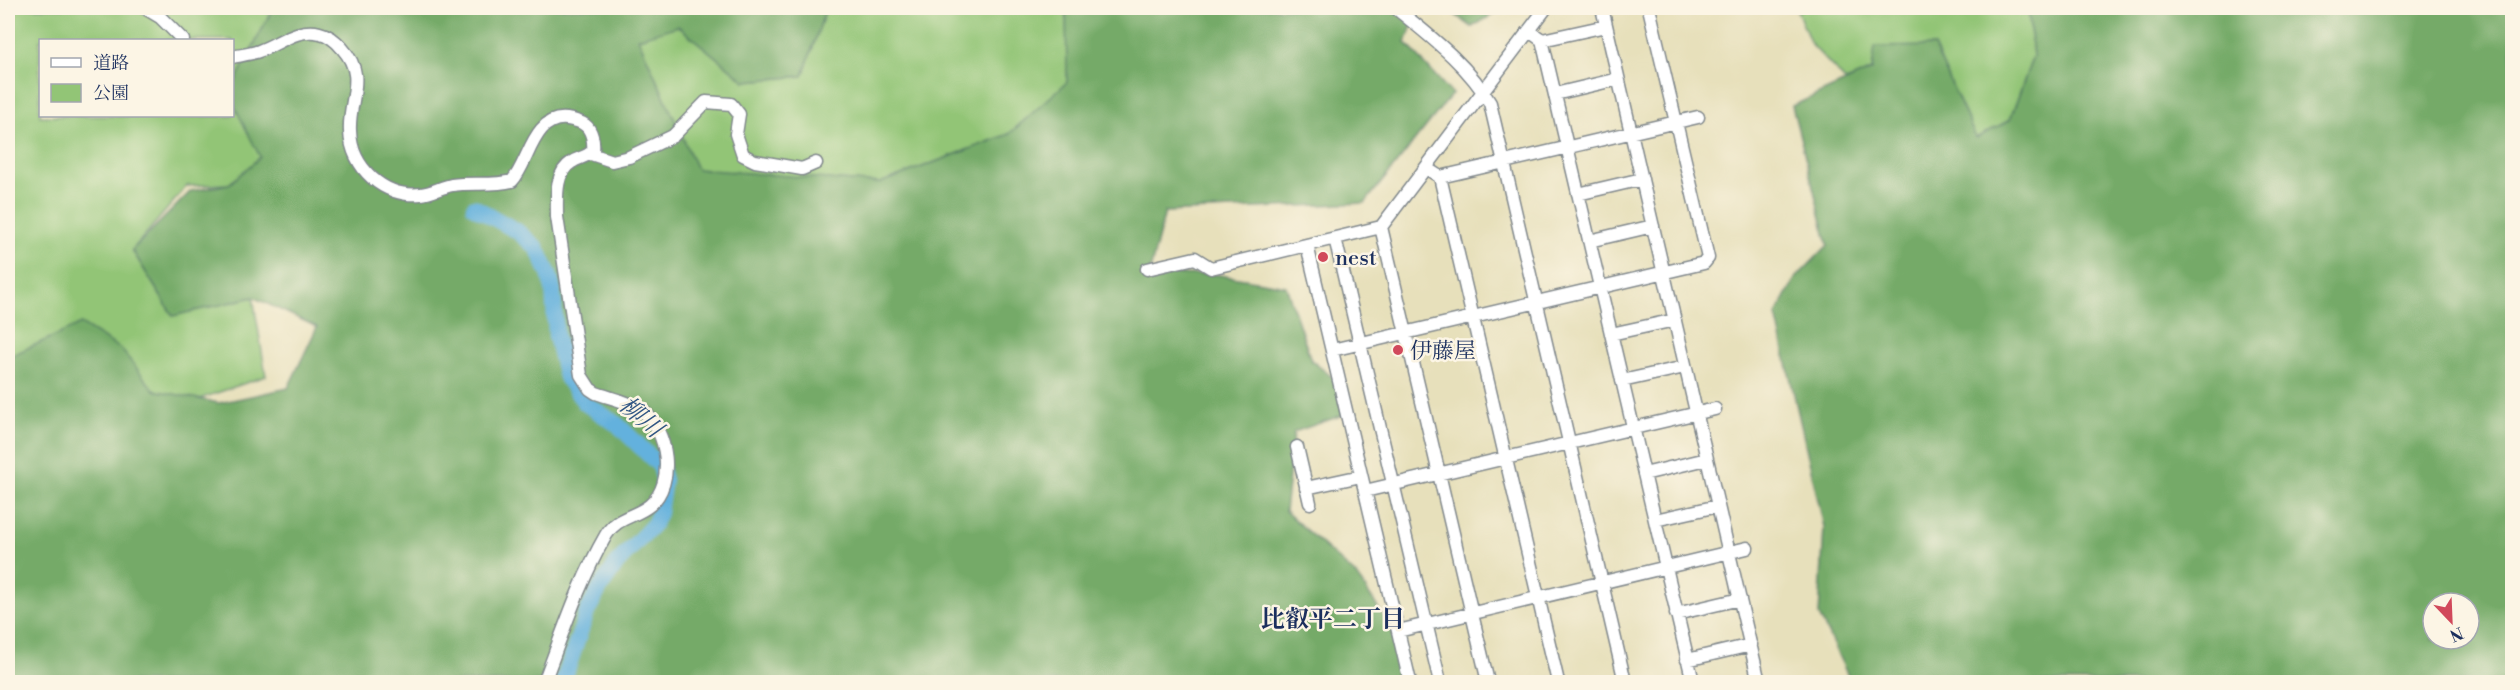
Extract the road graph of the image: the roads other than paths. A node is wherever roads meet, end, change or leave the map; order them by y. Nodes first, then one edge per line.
1 (145, 8) edge
2 (1546, 8) edge
3 (1602, 8) edge
4 (1649, 8) edge
5 (1398, 10) dead end
6 (1606, 26) junction
7 (1528, 31) junction
8 (182, 39) edge
9 (1542, 40) junction
10 (234, 57) edge
11 (1618, 79) junction
12 (1483, 91) junction
13 (1555, 94) junction
14 (1698, 117) dead end
15 (1676, 122) junction
16 (1631, 132) junction
17 (1567, 147) junction
18 (591, 154) junction
19 (1503, 162) junction
20 (816, 163) dead end
21 (1426, 168) junction
22 (1440, 177) junction
23 (1642, 179) junction
24 (1578, 194) junction
25 (1653, 226) junction
26 (1381, 227) junction
27 (1335, 238) junction
28 (1589, 241) junction
29 (1307, 245) junction
30 (1147, 269) dead end
31 (1664, 273) junction
32 (1600, 288) junction
33 (1536, 303) junction
34 (1473, 317) junction
35 (1675, 320) junction
36 (1406, 333) junction
37 (1611, 334) junction
38 (1360, 344) junction
39 (1332, 350) junction
40 (1686, 367) junction
41 (1622, 381) junction
42 (1715, 409) dead end
43 (1696, 413) junction
44 (1633, 428) junction
45 (1569, 443) junction
46 (1297, 447) dead end
47 (1505, 458) junction
48 (1707, 459) junction
49 (1439, 473) junction
50 (1644, 474) junction
51 (1361, 476) junction
52 (1393, 484) junction
53 (1306, 488) junction
54 (1365, 491) junction
55 (1310, 503) dead end
56 (1718, 506) junction
57 (1654, 520) junction
58 (1747, 548) dead end
59 (1729, 553) junction
60 (1666, 567) junction
61 (1602, 583) junction
62 (1538, 597) junction
63 (1740, 599) junction
64 (1472, 613) junction
65 (1677, 614) junction
66 (1426, 624) junction
67 (1398, 630) junction
68 (1750, 645) junction
69 (1687, 660) junction
70 (544, 682) edge
71 (1410, 682) edge
72 (1440, 682) edge
73 (1488, 682) edge
74 (1558, 682) edge
75 (1625, 682) edge
76 (1692, 682) edge
77 (1759, 682) edge

1 - 8 street
2 - 7 street
3 - 6 street
4 - 15 street
5 - 12 street
6 - 9 street
6 - 11 street
7 - 9 street
7 - 12 street
9 - 13 street
10 - 18 street
11 - 13 street
11 - 16 street
12 - 19 street
12 - 21 street
13 - 17 street
14 - 15 street
15 - 16 street
15 - 31 street
16 - 17 street
16 - 23 street
17 - 19 street
17 - 24 street
18 - 20 street
18 - 70 street
19 - 22 street
19 - 33 street
21 - 22 street
21 - 26 street
22 - 34 street
23 - 24 street
23 - 25 street
24 - 28 street
25 - 28 street
25 - 31 street
26 - 27 street
26 - 36 street
27 - 29 street
27 - 38 street
28 - 32 street
29 - 30 street
29 - 39 street
31 - 32 street
31 - 35 street
32 - 33 street
32 - 37 street
33 - 34 street
33 - 45 street
34 - 36 street
34 - 47 street
35 - 37 street
35 - 40 street
36 - 38 street
36 - 49 street
37 - 41 street
38 - 39 street
38 - 52 street
39 - 51 street
40 - 41 street
40 - 43 street
41 - 44 street
42 - 43 street
43 - 44 street
43 - 48 street
44 - 45 street
44 - 50 street
45 - 47 street
45 - 61 street
46 - 53 street
47 - 49 street
47 - 62 street
48 - 50 street
48 - 56 street
49 - 52 street
49 - 64 street
50 - 57 street
51 - 53 street
51 - 54 street
52 - 54 street
52 - 66 street
53 - 55 street
54 - 67 street
56 - 57 street
56 - 59 street
57 - 60 street
58 - 59 street
59 - 60 street
59 - 63 street
60 - 61 street
60 - 65 street
61 - 62 street
61 - 75 street
62 - 64 street
62 - 74 street
63 - 65 street
63 - 68 street
64 - 66 street
64 - 73 street
65 - 69 street
66 - 67 street
66 - 72 street
67 - 71 street
68 - 69 street
68 - 77 street
69 - 76 street

